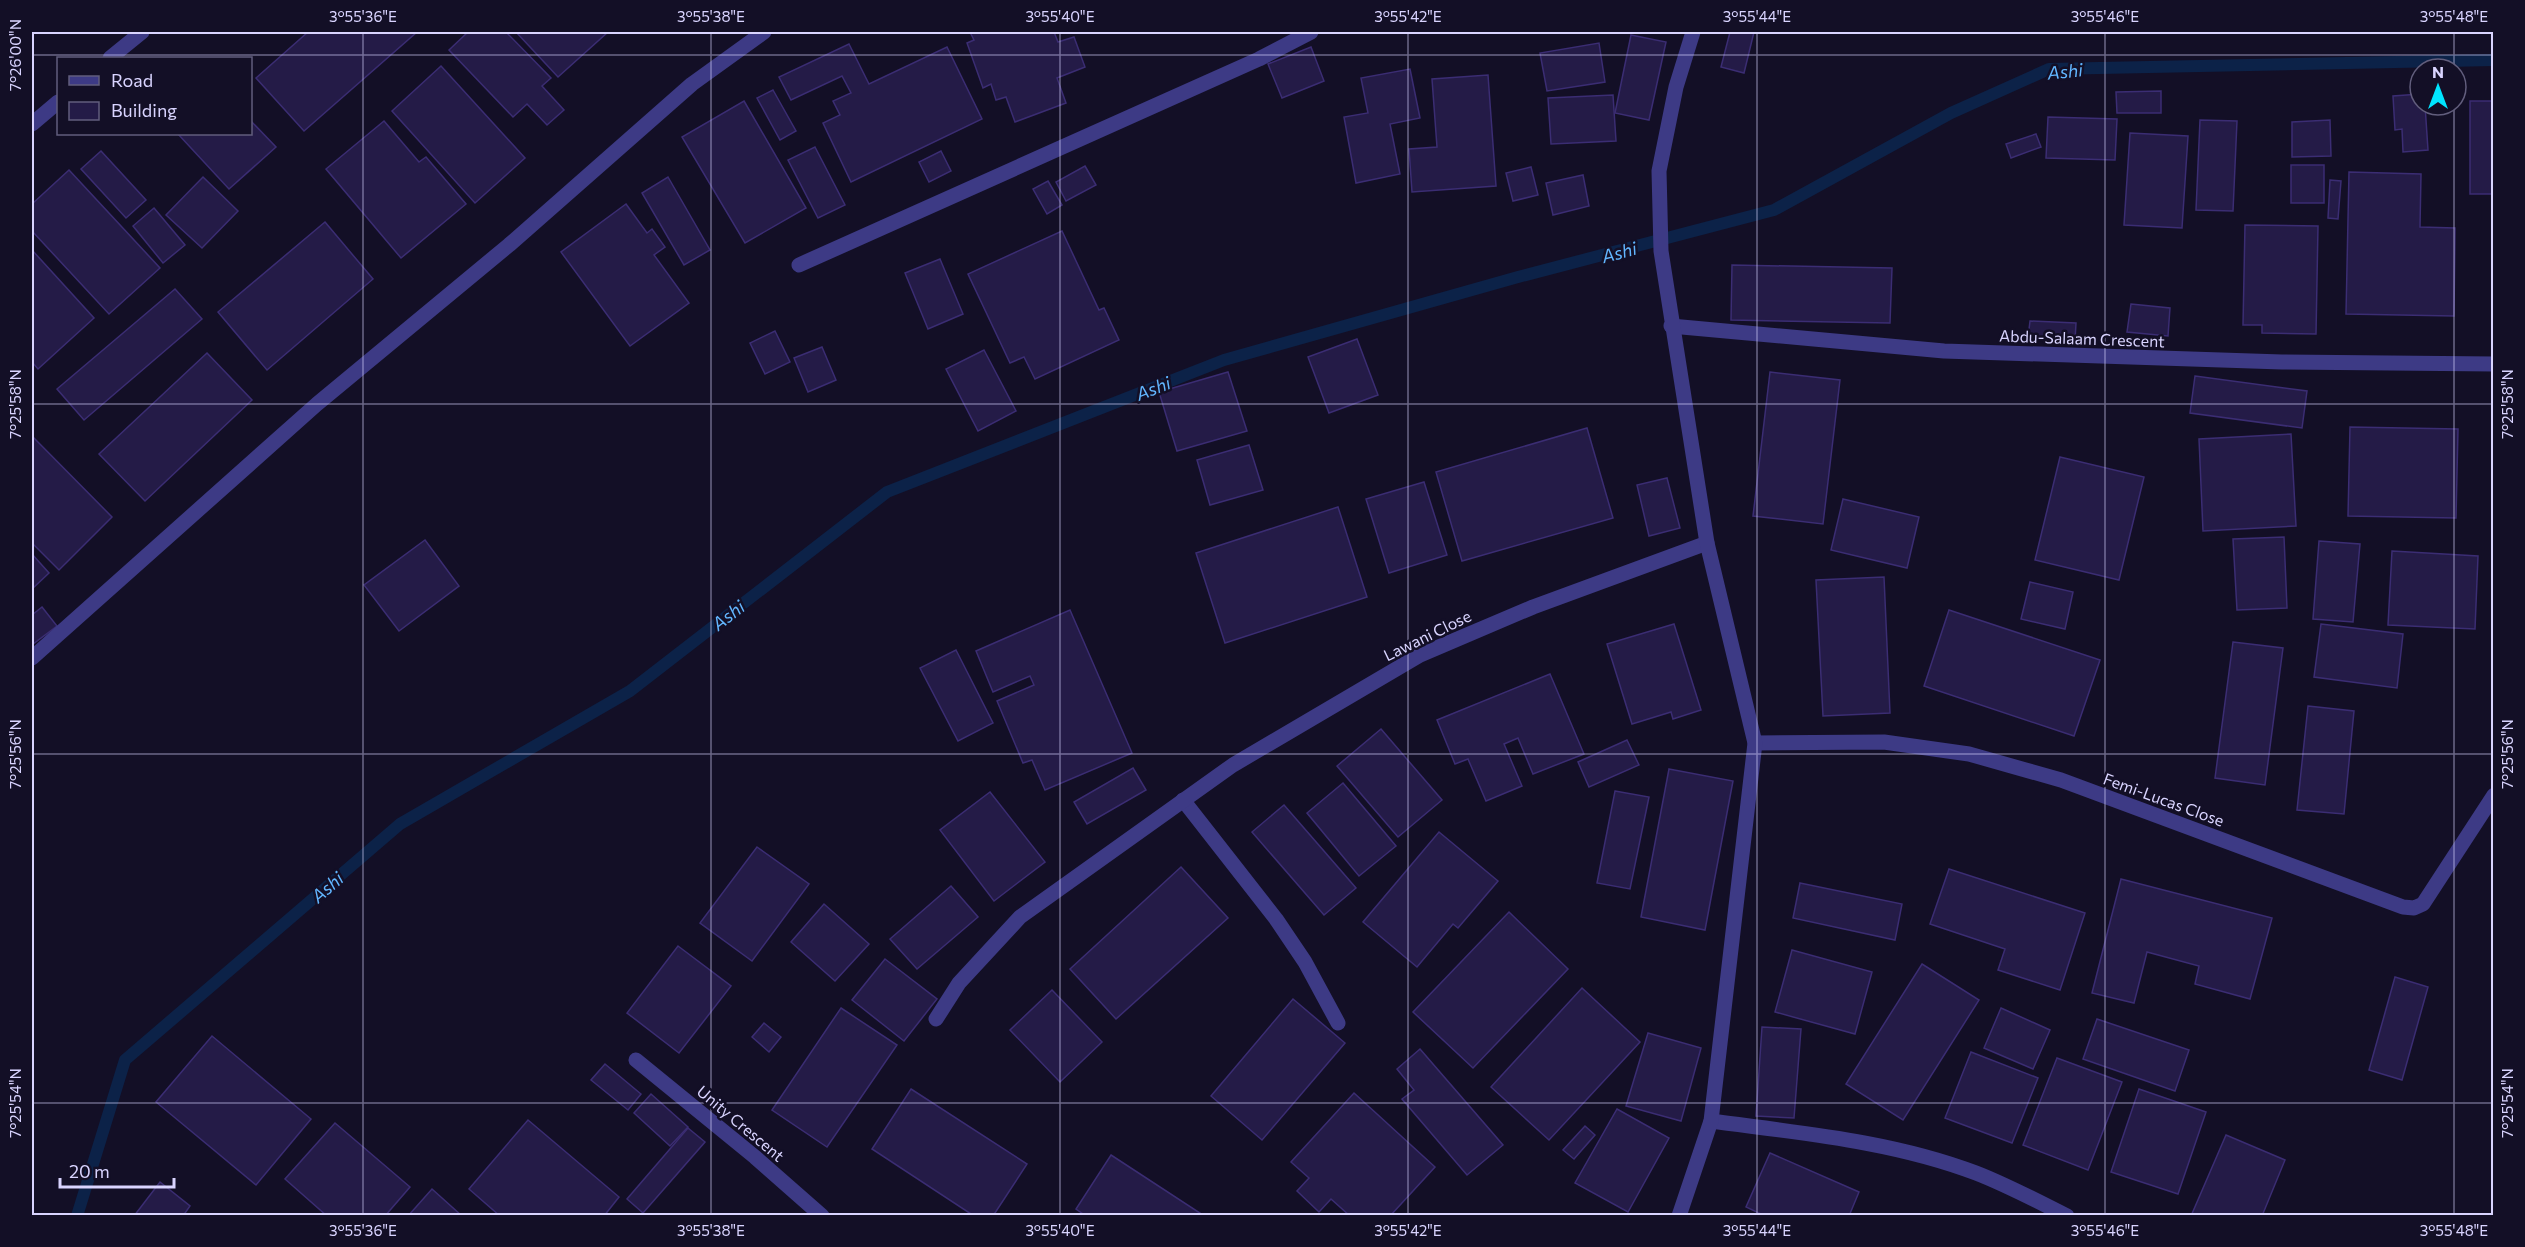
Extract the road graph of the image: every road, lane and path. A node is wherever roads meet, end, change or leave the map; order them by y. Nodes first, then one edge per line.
1 (142, 32) edge
2 (764, 32) edge
3 (1311, 32) edge
4 (1693, 32) edge
5 (111, 57) edge
6 (57, 103) edge
7 (32, 124) edge
8 (799, 265) dead end
9 (1671, 326) junction
10 (2493, 364) edge
11 (1707, 543) junction
12 (32, 658) edge
13 (1755, 743) junction
14 (2493, 795) edge
15 (1183, 800) junction
16 (936, 1019) dead end
17 (1338, 1023) dead end
18 (636, 1060) dead end
19 (1711, 1121) junction
20 (822, 1215) edge
21 (1679, 1215) edge
22 (2067, 1215) edge

1 - 5 street
2 - 12 street
3 - 8 street
4 - 9 street
6 - 7 street
9 - 10 street, Abdu-Salaam Crescent
9 - 11 street
11 - 13 street
11 - 15 street, Lawani Close
13 - 14 street, Femi-Lucas Close
13 - 19 street
15 - 16 street, Lawani Close
15 - 17 street
18 - 20 street, Unity Crescent
19 - 21 street
19 - 22 street

